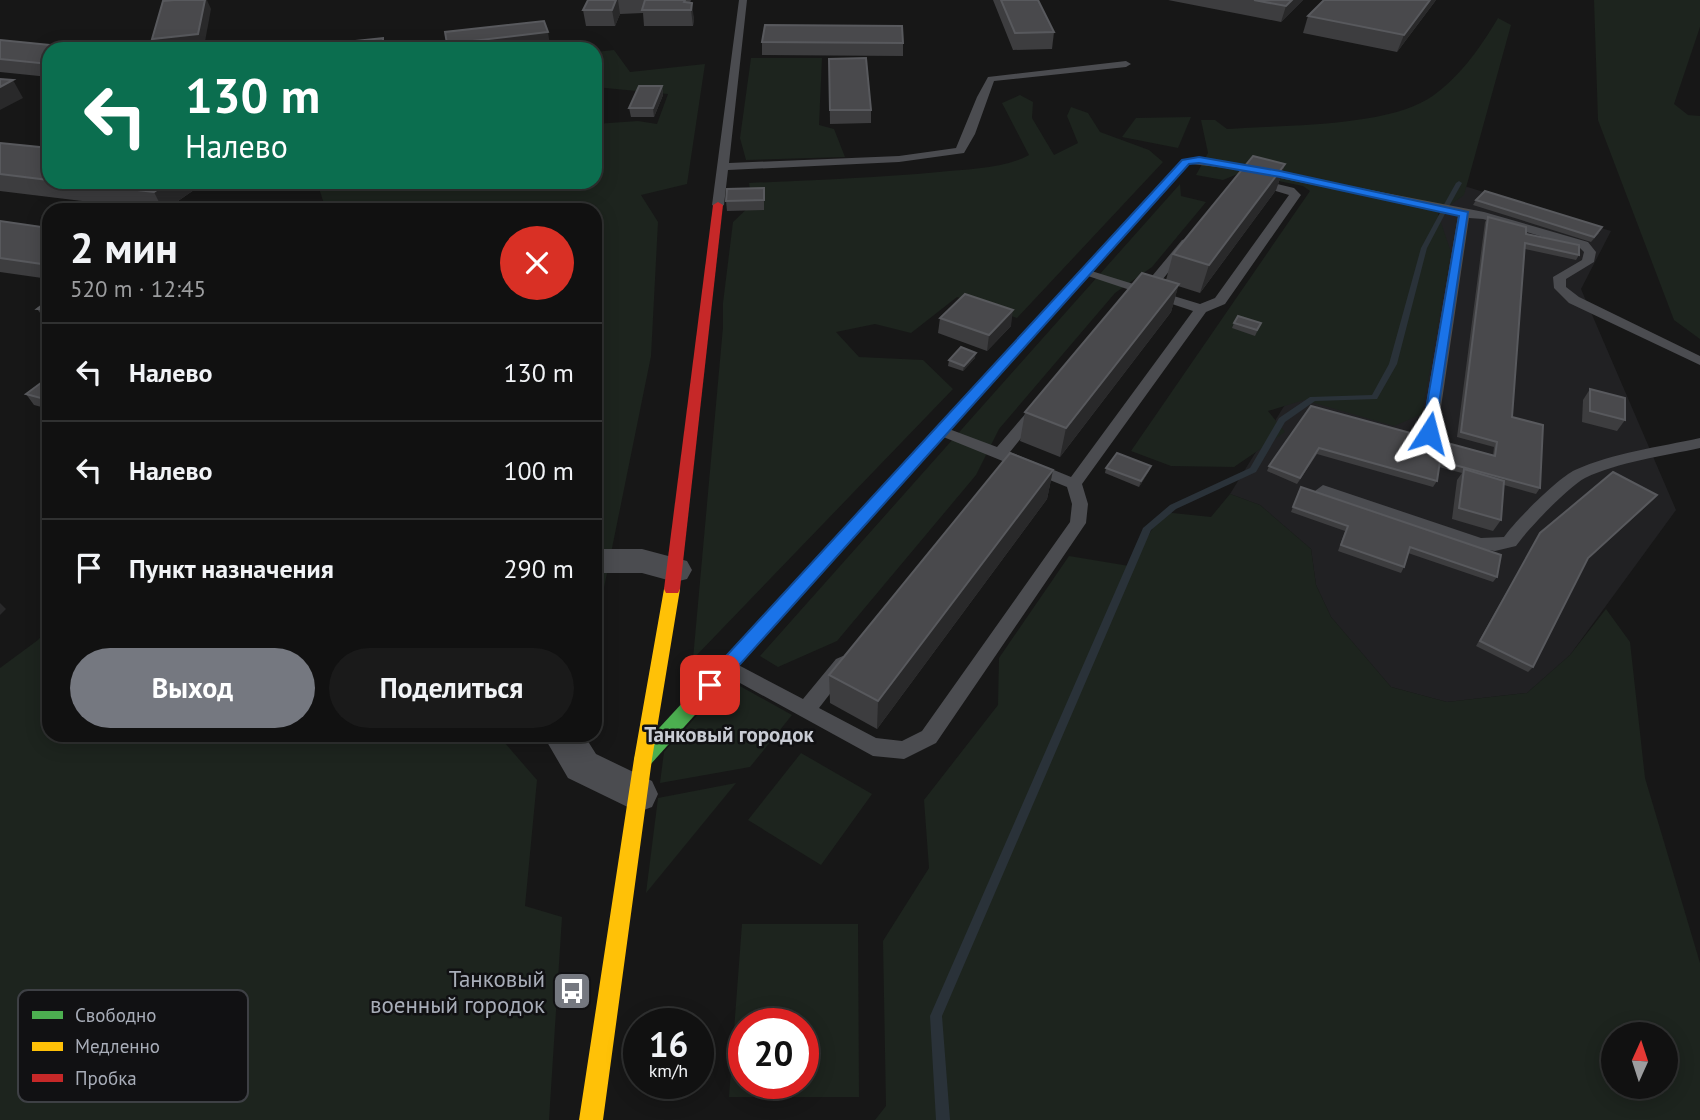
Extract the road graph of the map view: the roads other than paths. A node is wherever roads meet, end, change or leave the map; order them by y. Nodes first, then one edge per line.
1 (743, 0) edge
2 (1126, 64) dead end
3 (1186, 162) joint
4 (723, 167) junction
5 (1237, 180) edge
6 (1298, 185) junction
7 (718, 205) joint
8 (1464, 214) junction
9 (1191, 237) edge
10 (1085, 273) junction
11 (1137, 294) junction
12 (1201, 309) junction
13 (1700, 361) edge
14 (1052, 392) edge
15 (941, 431) junction
16 (1429, 433) dead end
17 (1700, 443) edge
18 (1005, 456) junction
19 (995, 477) edge
20 (1074, 484) junction
21 (1323, 492) edge
22 (602, 561) edge
23 (675, 570) junction
24 (854, 651) edge
25 (727, 667) junction
26 (806, 710) junction
27 (567, 742) edge
28 (640, 777) junction
29 (591, 1120) edge

1 - 4 lane
2 - 4 lane
3 - 6 lane
3 - 10 street
4 - 7 lane
5 - 6 lane
6 - 8 lane
6 - 12 lane
7 - 23 street
8 - 13 lane
8 - 16 lane
9 - 11 lane
10 - 11 lane
10 - 15 street
11 - 12 lane
12 - 20 lane
14 - 18 lane
15 - 18 lane
15 - 25 street
17 - 21 lane
18 - 19 lane
18 - 20 lane
20 - 26 lane
22 - 23 street
23 - 28 street
24 - 26 lane
25 - 26 lane
25 - 28 street
27 - 28 street
28 - 29 street

